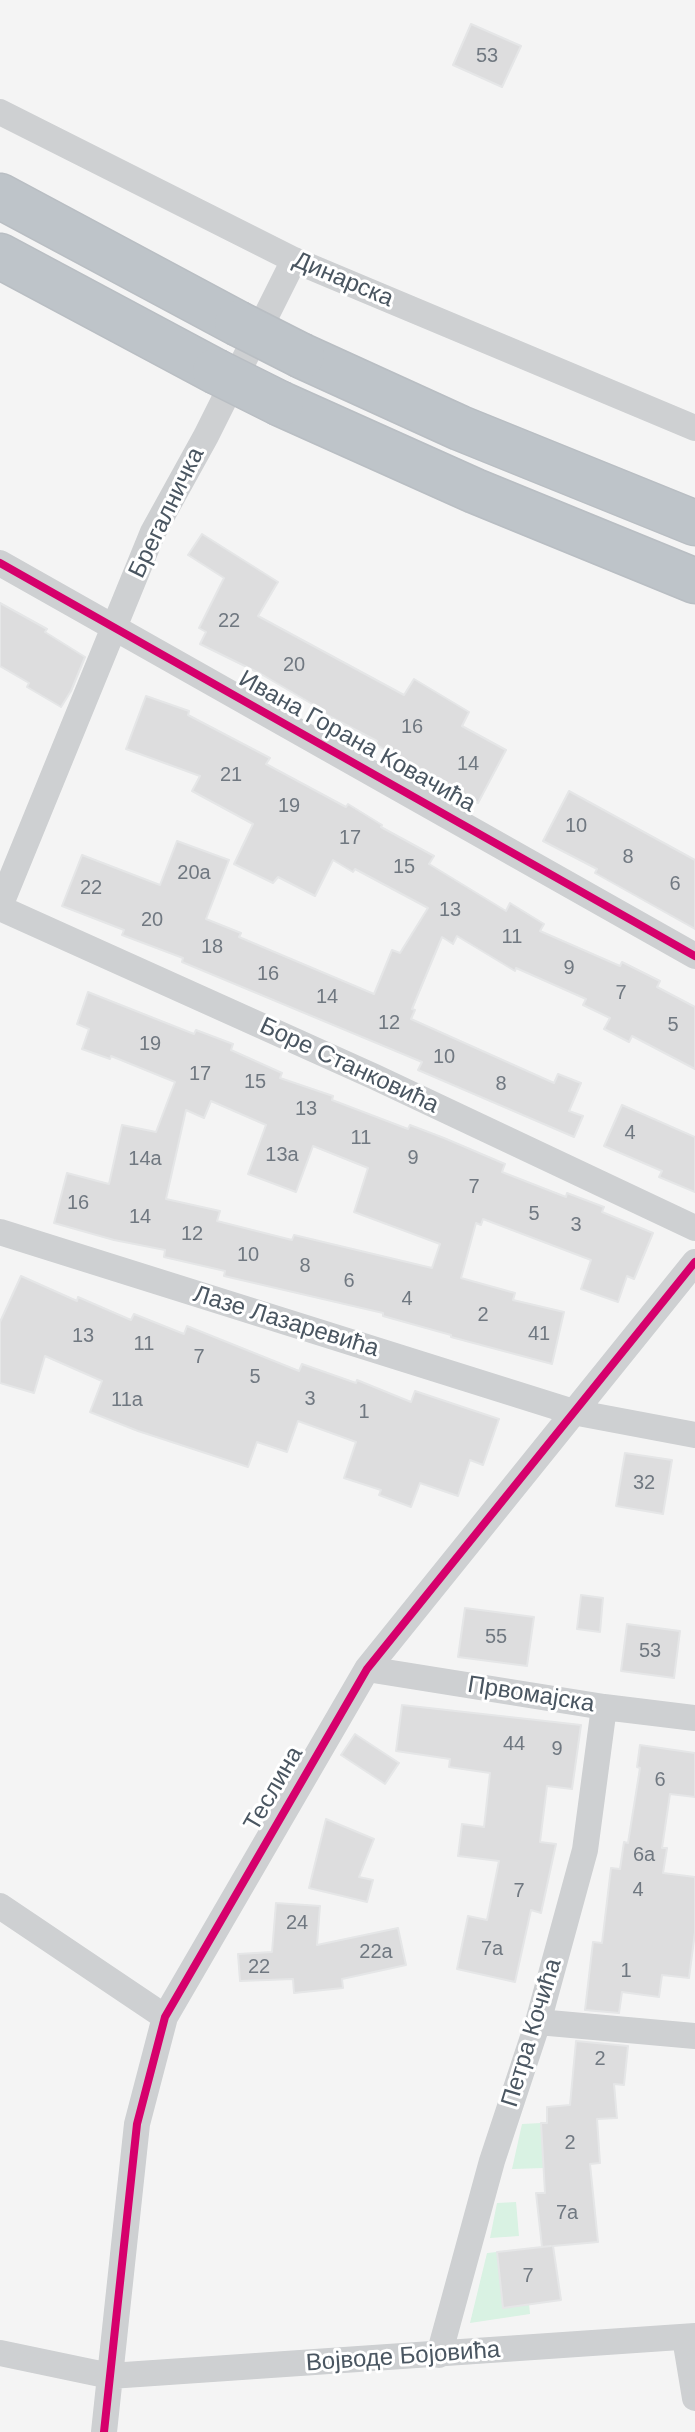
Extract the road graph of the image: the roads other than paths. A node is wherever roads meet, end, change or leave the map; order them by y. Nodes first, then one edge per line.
1 (0, 112) edge
2 (0, 196) edge
3 (0, 256) edge
4 (294, 260) junction
5 (695, 428) edge
6 (695, 523) edge
7 (0, 563) edge
8 (695, 581) edge
9 (115, 628) junction
10 (0, 907) edge
11 (695, 956) edge
12 (695, 1228) edge
13 (0, 1232) edge
14 (695, 1262) edge
15 (573, 1412) junction
16 (695, 1435) edge
17 (367, 1669) junction
18 (604, 1707) junction
19 (695, 1718) edge
20 (0, 1906) edge
21 (165, 2017) junction
22 (538, 2022) junction
23 (695, 2036) edge
24 (690, 2337) edge
25 (0, 2353) edge
26 (439, 2355) junction
27 (110, 2376) junction
28 (695, 2398) edge
29 (104, 2432) edge

1 - 4 street, Динарска
2 - 6 highway, bridge
3 - 8 highway, bridge
4 - 5 street, Динарска
4 - 9 street, Брегалничка
7 - 9 street, Ивана Горана Ковачића
9 - 10 street, Брегалничка
9 - 11 street, Ивана Горана Ковачића
10 - 12 street, Боре Станковића
13 - 15 street, Лазе Лазаревића
14 - 15 street, Теслина
15 - 16 street, Лазе Лазаревића
15 - 17 street, Теслина
17 - 18 street, Првомајска
17 - 21 street, Теслина
18 - 19 street, Првомајска
18 - 22 street, Петра Кочића
20 - 21 street
21 - 27 street, Теслина
22 - 23 street
22 - 26 street, Петра Кочића
24 - 26 street, Војводе Бојовића
24 - 28 street
25 - 27 street, Војводе Бојовића
26 - 27 street, Војводе Бојовића
27 - 29 street, Теслина

